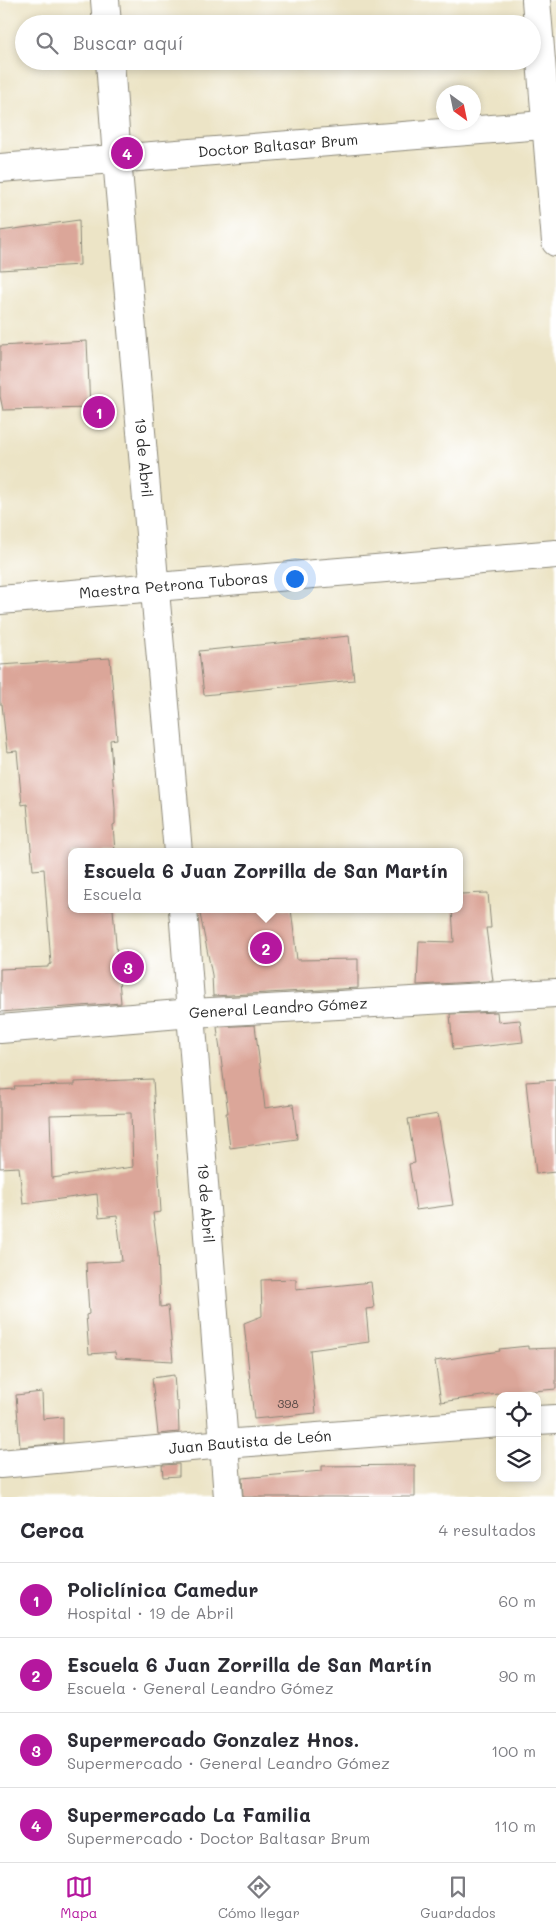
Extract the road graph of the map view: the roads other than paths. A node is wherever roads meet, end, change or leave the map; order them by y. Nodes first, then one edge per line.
1 (105, 0) edge
2 (536, 0) edge
3 (106, 15) edge
4 (538, 15) edge
5 (541, 41) edge
6 (111, 70) edge
7 (551, 124) edge
8 (117, 158) junction
9 (0, 168) edge
10 (556, 242) edge
11 (556, 554) edge
12 (155, 587) junction
13 (0, 600) edge
14 (178, 848) edge
15 (183, 913) edge
16 (556, 993) edge
17 (192, 1014) junction
18 (0, 1029) edge
19 (556, 1419) edge
20 (541, 1420) edge
21 (496, 1423) edge
22 (224, 1444) junction
23 (0, 1464) edge
24 (228, 1497) edge

1 - 3 street
2 - 4 street
5 - 7 street
6 - 8 street, 19 de Abril
7 - 8 street, Doctor Baltasar Brum
7 - 10 street
8 - 9 street, Doctor Baltasar Brum
8 - 12 street, 19 de Abril
11 - 12 street, Maestra Petrona Tuboras
12 - 13 street, Maestra Petrona Tuboras
12 - 14 street, 19 de Abril
15 - 17 street, 19 de Abril
16 - 17 street, General Leandro Gómez
17 - 18 street, General Leandro Gómez
17 - 22 street, 19 de Abril
19 - 20 street
21 - 22 street, Juan Bautista de León
22 - 23 street, Juan Bautista de León
22 - 24 street, 19 de Abril

